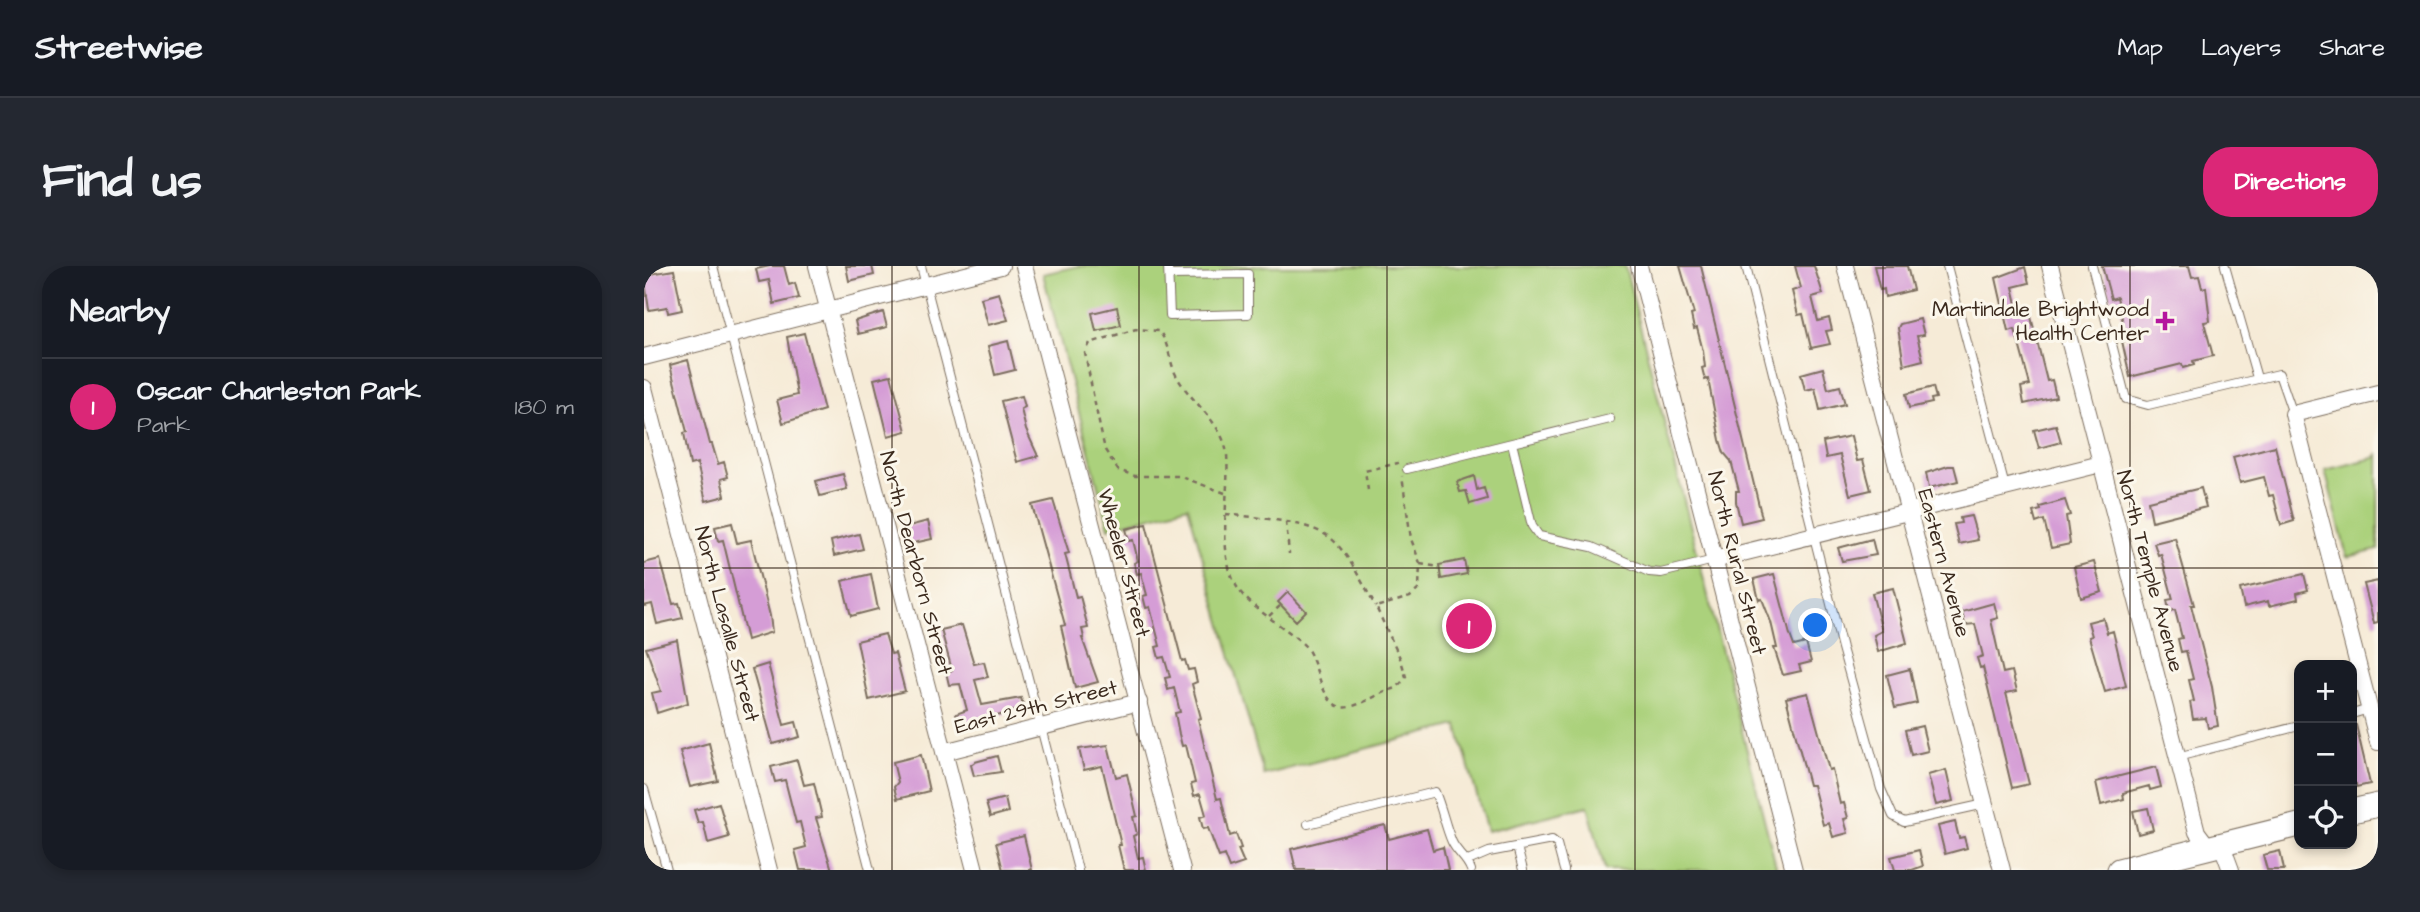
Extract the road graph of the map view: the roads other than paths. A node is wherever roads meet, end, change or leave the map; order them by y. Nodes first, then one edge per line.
1 (713, 266) edge
2 (817, 266) edge
3 (921, 266) edge
4 (1001, 266) edge
5 (1024, 266) edge
6 (1639, 266) edge
7 (1746, 266) edge
8 (1846, 266) edge
9 (1947, 266) edge
10 (2050, 266) edge
11 (2092, 266) edge
12 (2225, 266) edge
13 (1168, 270) edge
14 (926, 285) junction
15 (828, 310) junction
16 (731, 335) junction
17 (644, 357) edge
18 (2257, 378) junction
19 (644, 388) edge
20 (2378, 393) edge
21 (2293, 414) junction
22 (1611, 419) dead end
23 (1512, 443) junction
24 (2101, 464) junction
25 (1404, 466) road end
26 (2006, 488) junction
27 (1908, 512) junction
28 (1814, 535) junction
29 (1714, 560) junction
30 (1139, 702) junction
31 (2369, 709) junction
32 (2357, 713) edge
33 (1042, 727) junction
34 (2294, 727) edge
35 (2378, 742) edge
36 (944, 752) junction
37 (2177, 757) junction
38 (644, 789) edge
39 (1985, 804) junction
40 (2378, 804) edge
41 (2357, 810) edge
42 (1308, 824) dead end
43 (2294, 826) edge
44 (2216, 846) junction
45 (1517, 847) junction
46 (1469, 865) edge
47 (764, 869) edge
48 (667, 870) edge
49 (870, 870) edge
50 (975, 870) edge
51 (1078, 870) edge
52 (1182, 870) edge
53 (1523, 870) edge
54 (1564, 870) edge
55 (1794, 870) edge
56 (2002, 870) edge
57 (2119, 870) edge
58 (2231, 870) edge

1 - 16 lane
2 - 15 street, North Dearborn Street
3 - 14 lane
4 - 14 street
5 - 30 street, Wheeler Street
6 - 29 street, North Rural Street
7 - 28 lane
8 - 27 street, Eastern Avenue
9 - 26 lane
10 - 24 street, North Temple Avenue
11 - 18 lane
12 - 18 lane
13 - 13 lane
14 - 15 street
14 - 33 lane
15 - 16 street
15 - 36 street, North Dearborn Street
16 - 17 street
16 - 49 lane
18 - 21 lane
19 - 47 street, North Lasalle Street
20 - 21 street
21 - 31 street
22 - 23 lane
23 - 25 lane
23 - 29 lane
24 - 26 street
24 - 37 street, North Temple Avenue
26 - 27 street
27 - 28 street
27 - 39 street, Eastern Avenue
28 - 29 street
28 - 39 lane
29 - 55 street, North Rural Street
30 - 33 street, East 29th Street
30 - 52 street, Wheeler Street
31 - 32 lane
31 - 35 street
33 - 36 street, East 29th Street
33 - 51 lane
34 - 37 lane
36 - 50 street, North Dearborn Street
37 - 44 street, North Temple Avenue
38 - 48 lane
39 - 56 street, Eastern Avenue
40 - 41 main road
42 - 46 lane
43 - 44 main road
44 - 57 main road
44 - 58 street, North Temple Avenue
45 - 46 lane
45 - 53 lane
45 - 54 lane

